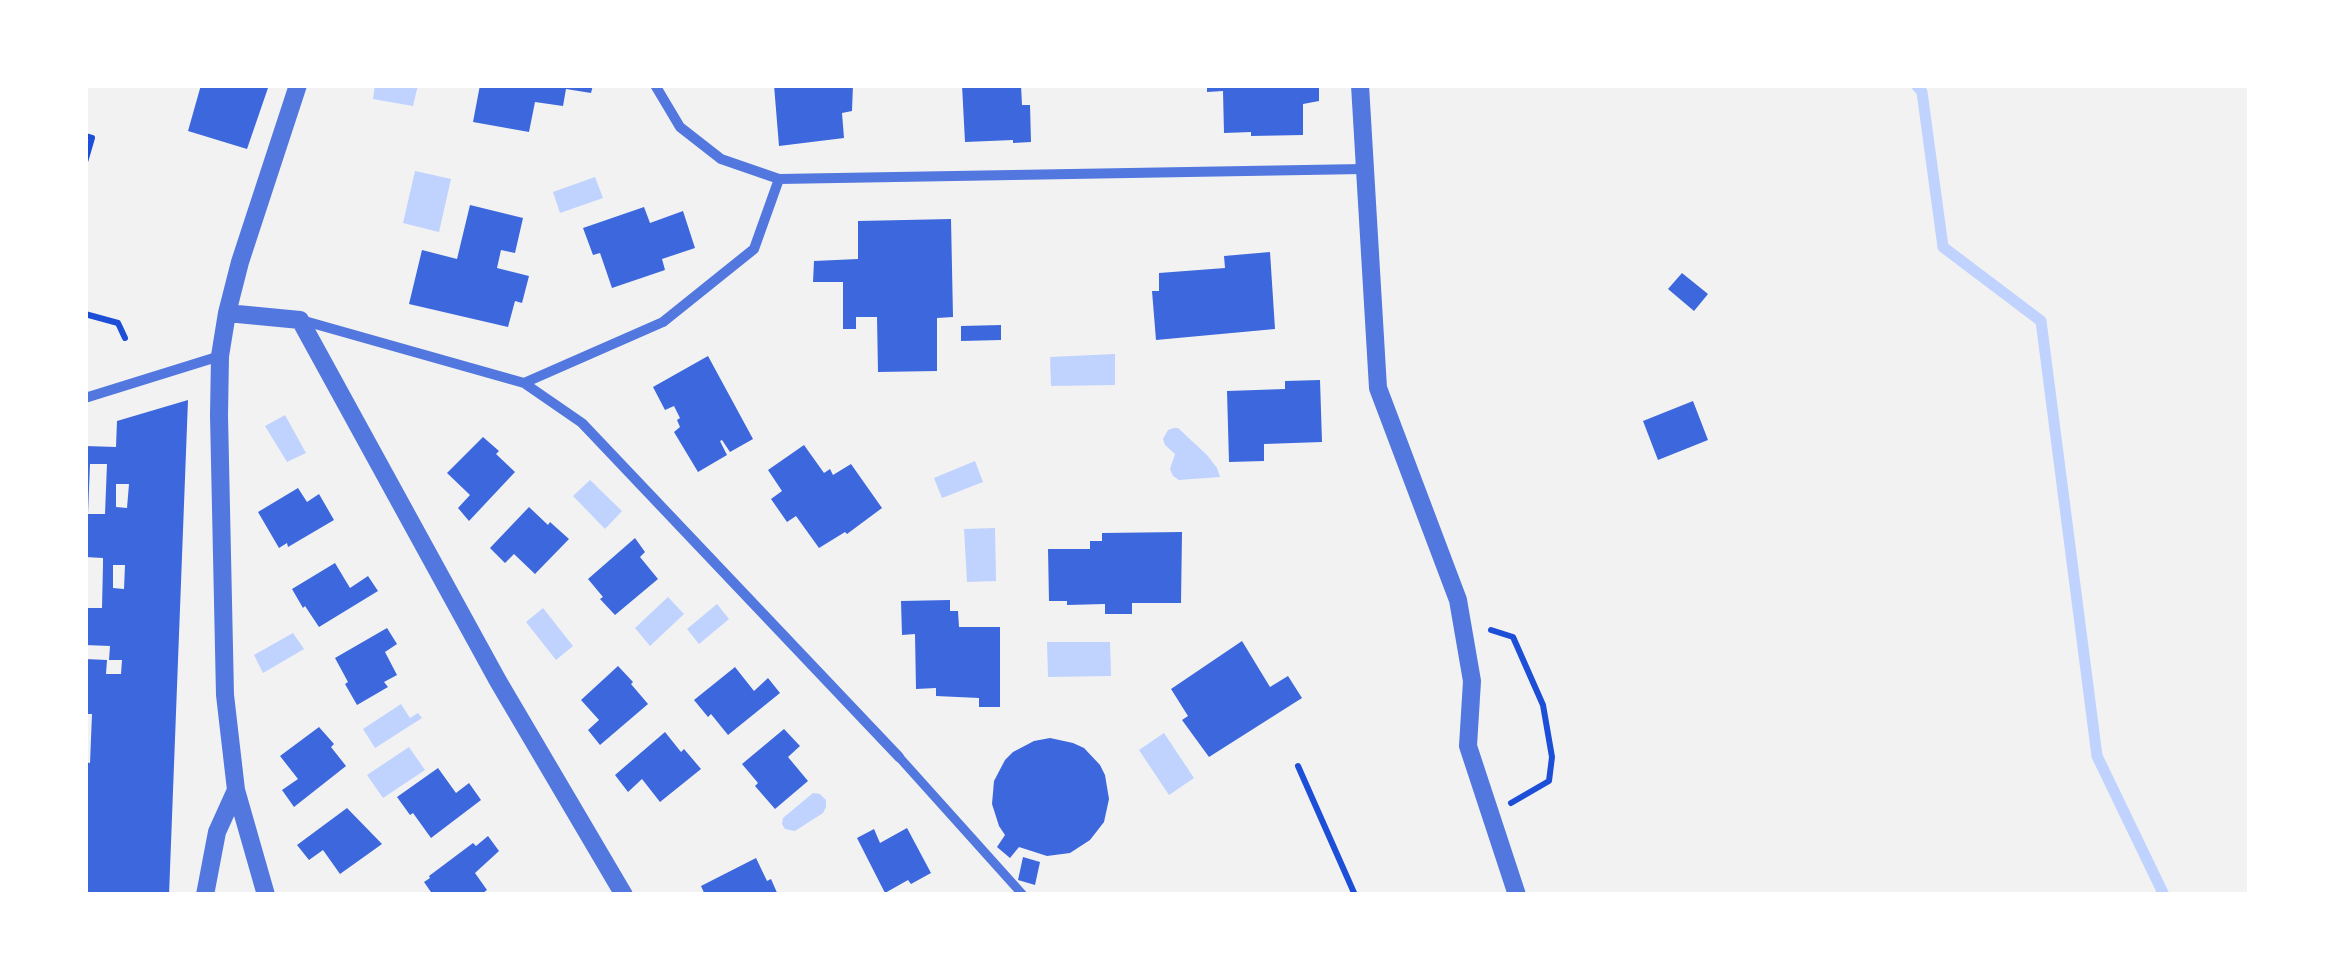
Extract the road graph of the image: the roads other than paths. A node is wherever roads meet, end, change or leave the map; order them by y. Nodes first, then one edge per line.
1 (298, 85) edge
2 (654, 85) edge
3 (1360, 85) edge
4 (1363, 169) junction
5 (779, 179) junction
6 (227, 312) junction
7 (300, 320) junction
8 (220, 356) junction
9 (524, 383) junction
10 (85, 398) edge
11 (899, 758) joint
12 (236, 790) junction
13 (205, 895) edge
14 (266, 895) edge
15 (624, 895) edge
16 (1023, 895) edge
17 (1517, 895) edge

1 - 6 street
2 - 5 street
3 - 4 street
4 - 5 street
4 - 17 street
5 - 9 street
6 - 7 street
6 - 8 street
7 - 9 street
7 - 15 street
8 - 10 street
8 - 12 street
9 - 11 street
11 - 16 street
12 - 13 street
12 - 14 street

